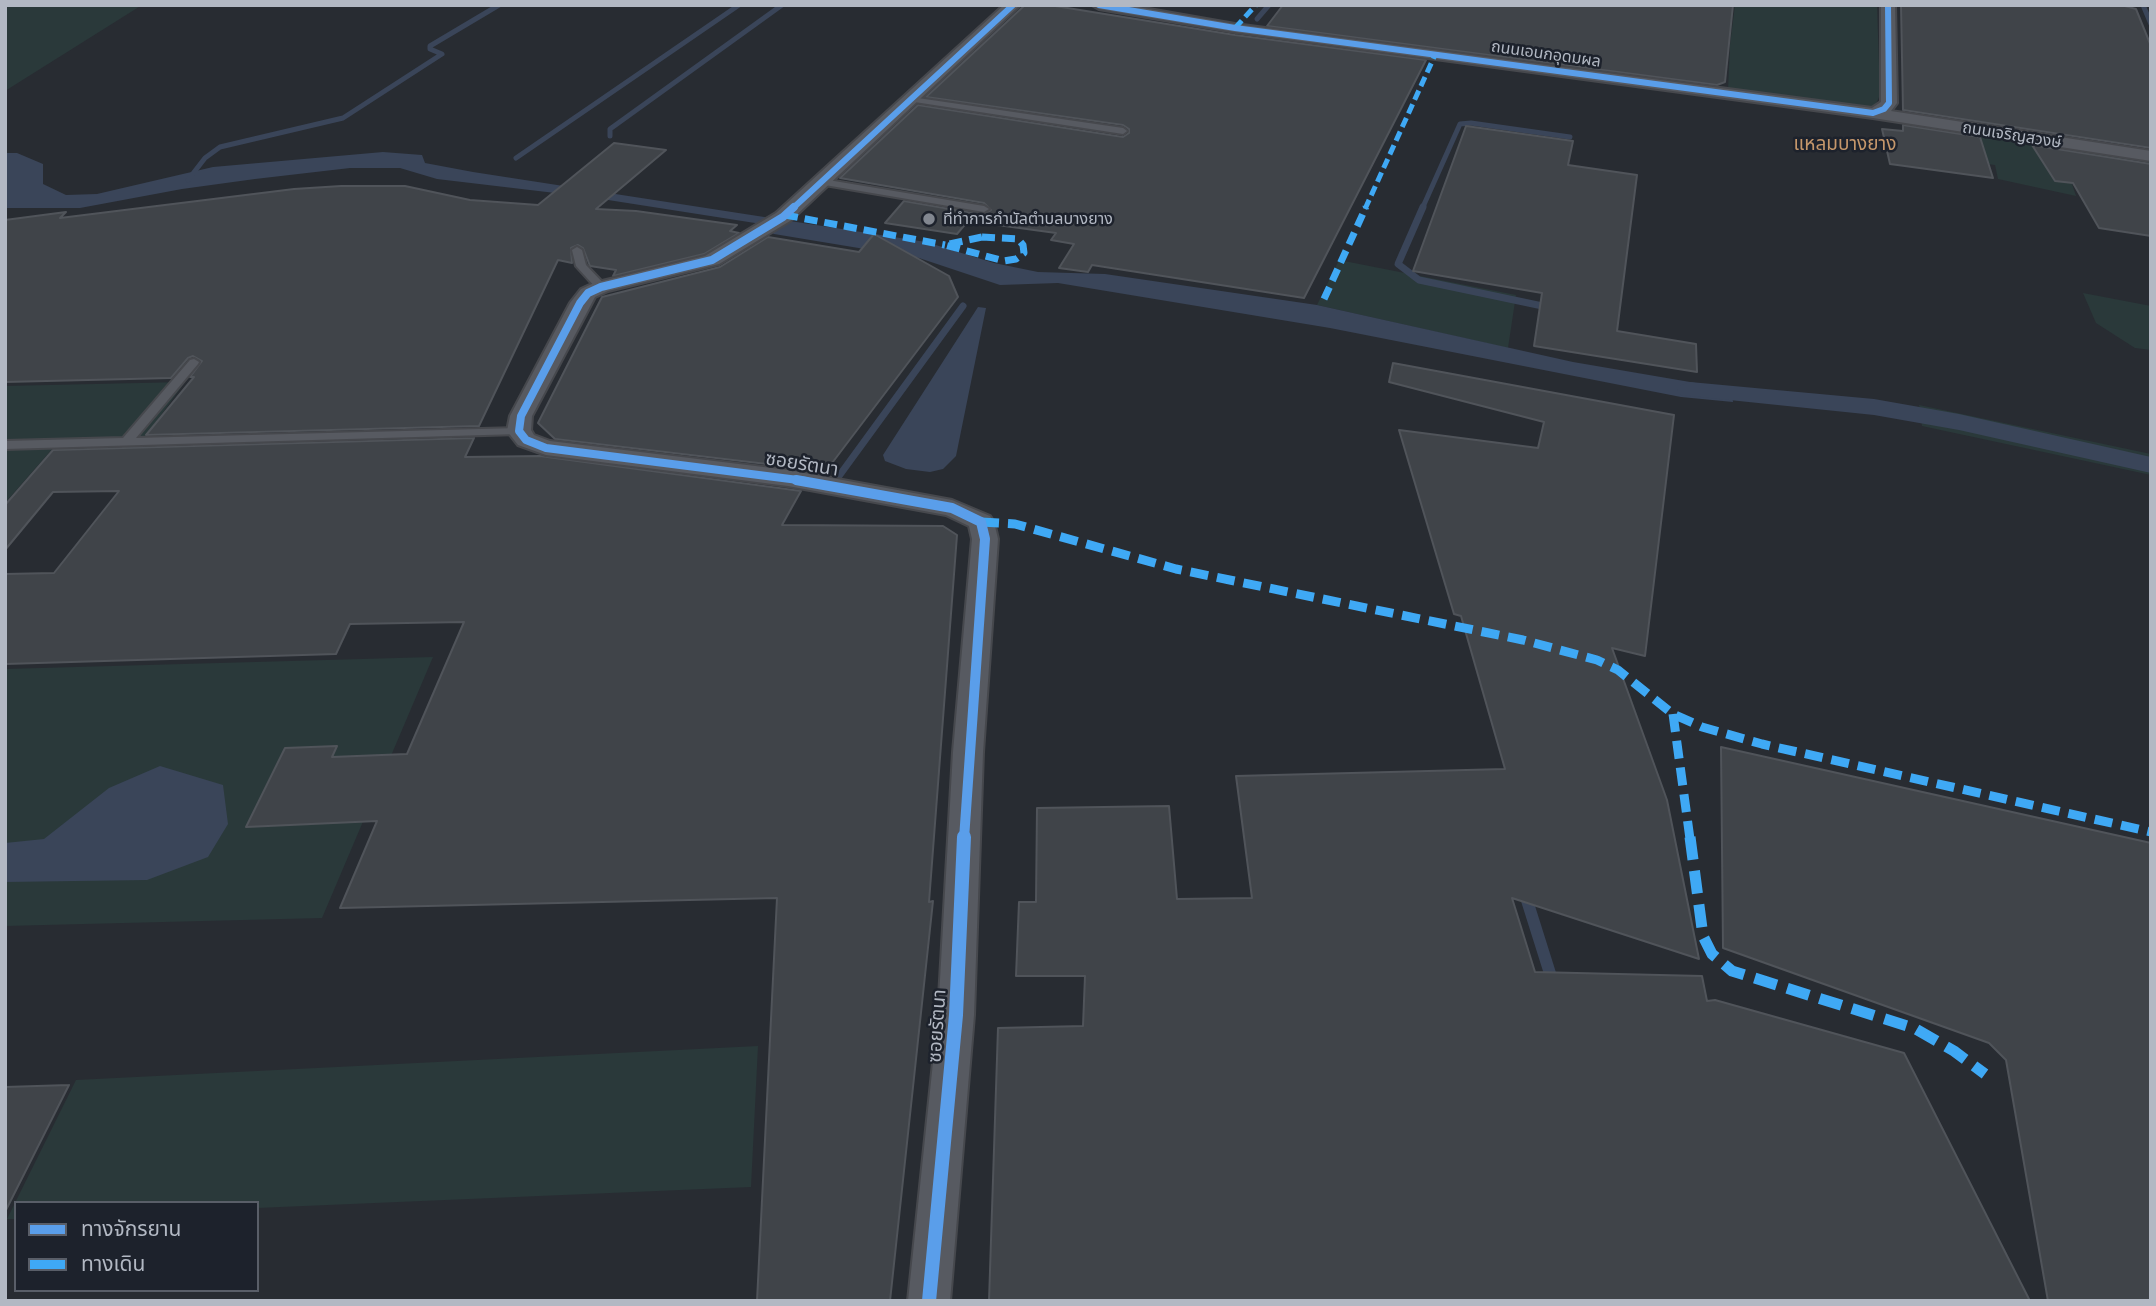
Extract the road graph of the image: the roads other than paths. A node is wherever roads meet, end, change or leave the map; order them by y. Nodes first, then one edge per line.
1 (1013, 5) edge
2 (1099, 5) edge
3 (1888, 5) edge
4 (911, 99) junction
5 (1874, 113) junction
6 (1123, 131) dead end
7 (2151, 156) edge
8 (822, 182) junction
9 (984, 209) dead end
10 (577, 250) dead end
11 (601, 287) junction
12 (194, 362) dead end
13 (520, 431) junction
14 (126, 442) junction
15 (5, 445) edge
16 (929, 1301) edge

1 - 4 street
2 - 5 street, ถนนเอนกอุดมผล
3 - 5 street
4 - 6 lane
4 - 8 street
5 - 7 street, ถนนเจริญสวงษ์
8 - 9 lane
8 - 11 street
10 - 11 lane
11 - 13 street
12 - 14 lane
13 - 14 lane
13 - 16 street, ซอยรัตนา
14 - 15 lane

